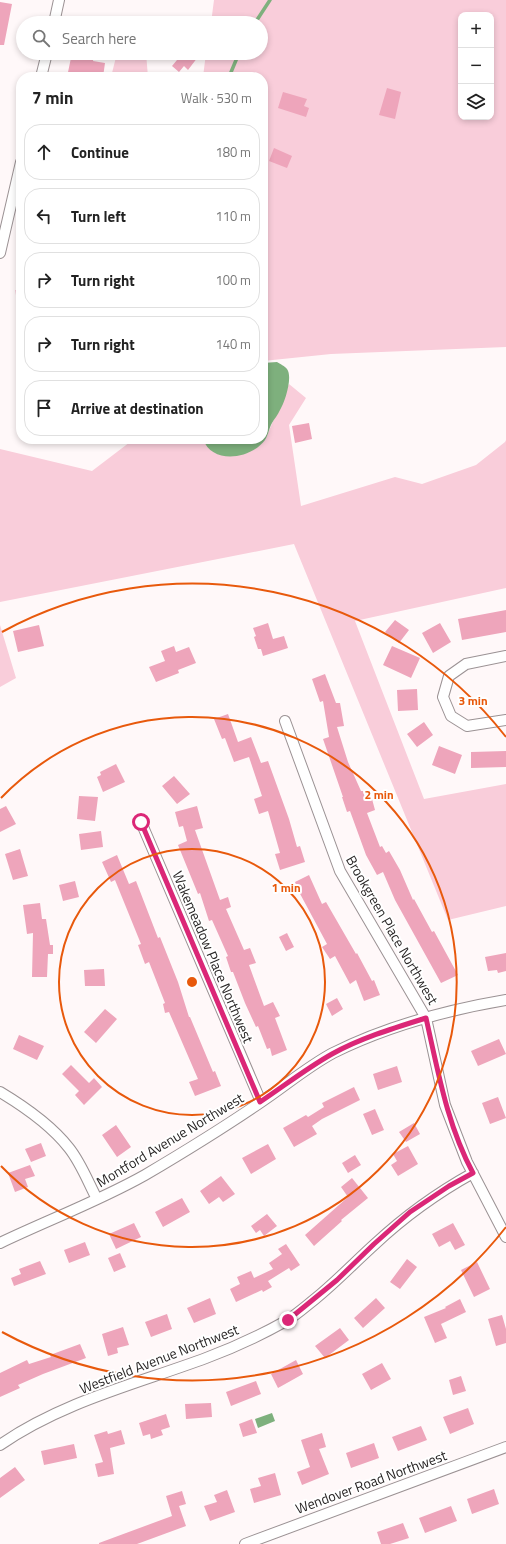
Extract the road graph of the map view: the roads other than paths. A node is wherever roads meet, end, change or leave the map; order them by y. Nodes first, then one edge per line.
1 (59, 0) edge
2 (56, 16) edge
3 (45, 60) edge
4 (42, 72) edge
5 (16, 184) edge
6 (0, 253) edge
7 (506, 656) edge
8 (506, 720) edge
9 (285, 721) dead end
10 (141, 822) dead end
11 (506, 1000) edge
12 (426, 1018) junction
13 (0, 1092) edge
14 (260, 1102) junction
15 (473, 1173) junction
16 (97, 1200) junction
17 (506, 1237) edge
18 (0, 1243) edge
19 (0, 1445) edge
20 (506, 1447) edge
21 (245, 1544) edge

1 - 2 street
3 - 4 street
5 - 6 street
7 - 8 street
9 - 12 street, Brookgreen Place Northwest
10 - 14 street, Wakemeadow Place Northwest
11 - 12 street, Montford Avenue Northwest
12 - 14 street, Montford Avenue Northwest
12 - 15 street
13 - 16 street
14 - 16 street, Montford Avenue Northwest
15 - 17 street
15 - 19 street, Westfield Avenue Northwest
16 - 18 street, Montford Avenue Northwest
20 - 21 street, Wendover Road Northwest

